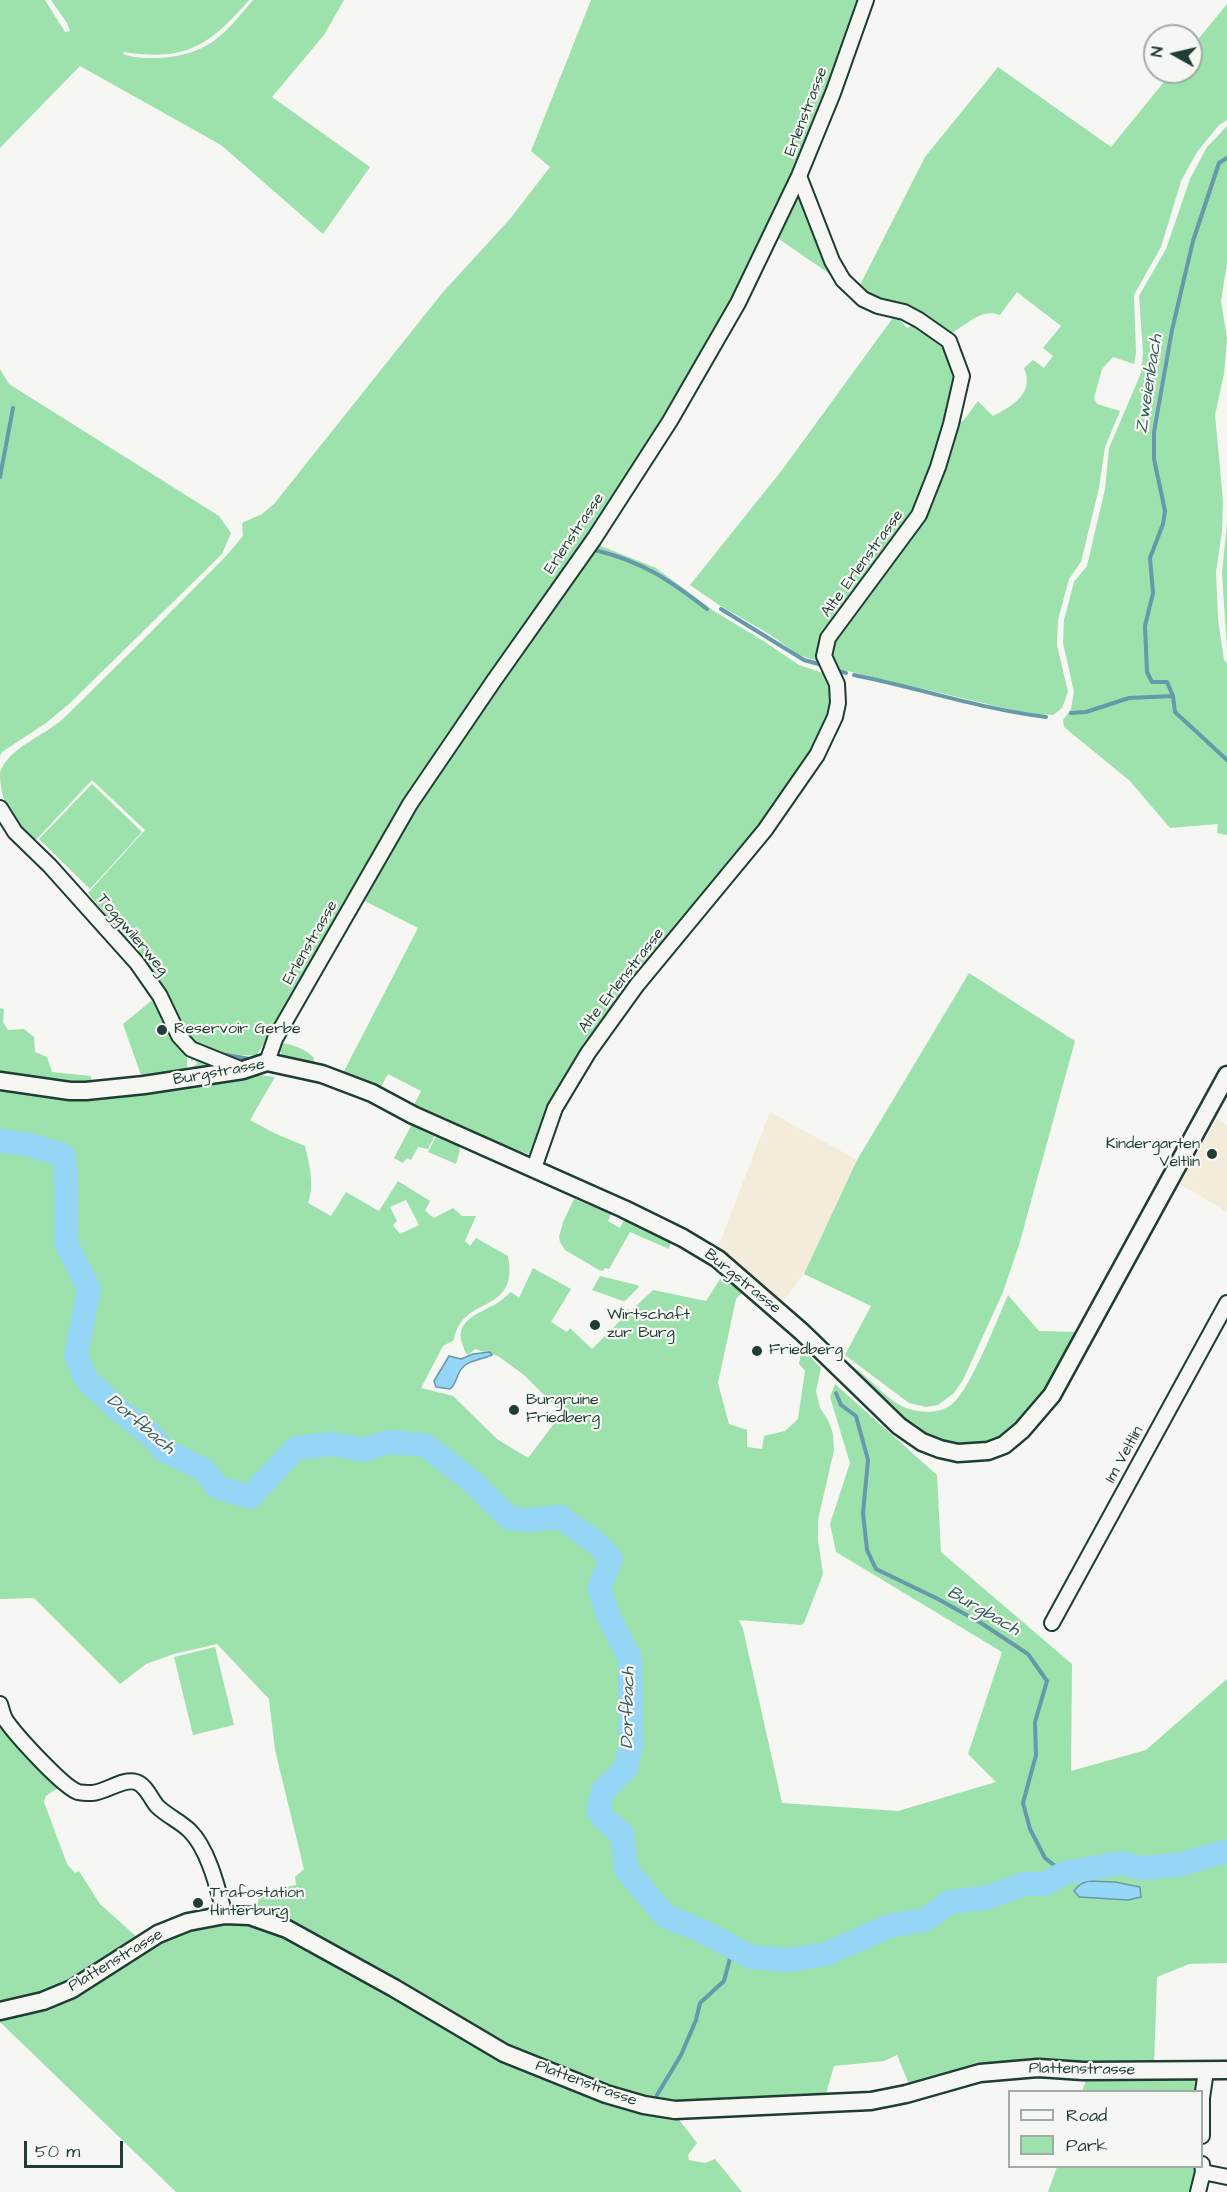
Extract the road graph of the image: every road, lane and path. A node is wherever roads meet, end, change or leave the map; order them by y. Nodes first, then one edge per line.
1 (866, 0) edge
2 (800, 176) junction
3 (0, 807) edge
4 (267, 1062) junction
5 (243, 1070) junction
6 (1227, 1075) edge
7 (0, 1081) edge
8 (534, 1168) junction
9 (1227, 1303) edge
10 (1052, 1623) dead end
11 (0, 1704) edge
12 (225, 1915) junction
13 (0, 2011) edge
14 (1227, 2070) edge
15 (1206, 2071) junction
16 (1203, 2091) edge
17 (1202, 2168) edge
18 (1227, 2177) edge
19 (1198, 2192) edge

1 - 2 street, Erlenstrasse
2 - 4 street, Erlenstrasse
2 - 8 street, Alte Erlenstrasse
3 - 5 street, Toggwilerweg
4 - 5 street, Burgstrasse
4 - 8 street, Burgstrasse
5 - 7 street, Burgstrasse
6 - 8 street, Burgstrasse
9 - 10 street, Im Veltlin
11 - 12 street
12 - 13 street, Plattenstrasse
12 - 15 street, Plattenstrasse
14 - 15 street, Plattenstrasse
15 - 16 street
17 - 18 street
17 - 19 street

